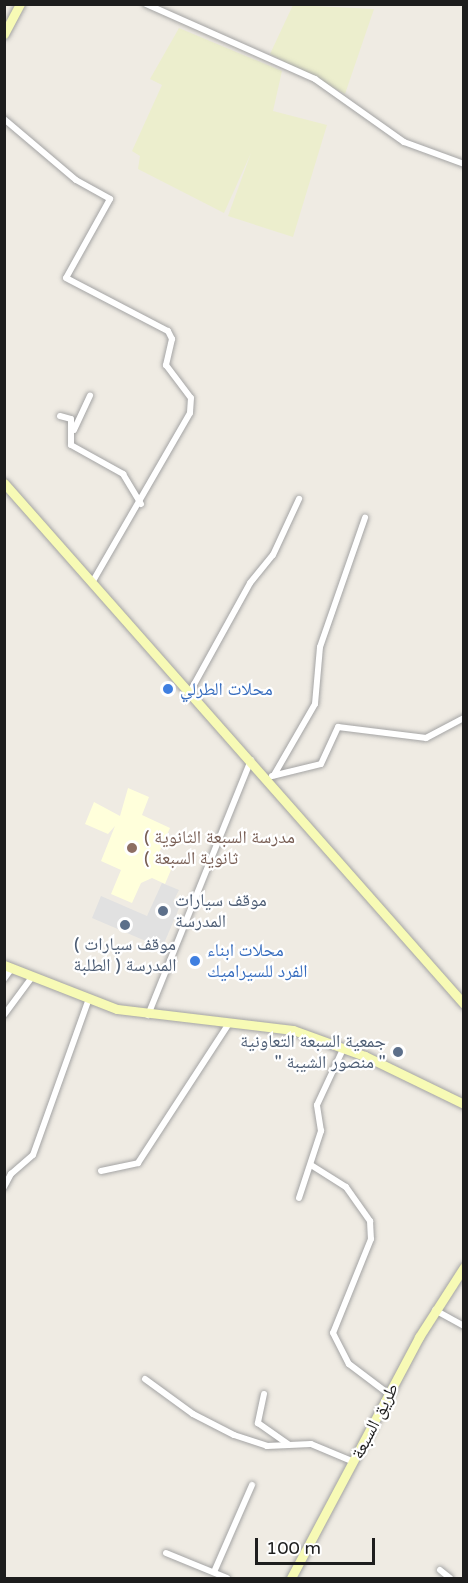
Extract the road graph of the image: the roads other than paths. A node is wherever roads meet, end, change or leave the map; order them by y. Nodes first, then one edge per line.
1 (20, 4) edge
2 (146, 4) edge
3 (4, 34) edge
4 (4, 119) edge
5 (464, 164) edge
6 (90, 396) dead end
7 (60, 416) dead end
8 (74, 431) junction
9 (4, 483) edge
10 (299, 500) dead end
11 (141, 504) junction
12 (366, 518) dead end
13 (94, 579) junction
14 (191, 690) junction
15 (464, 718) edge
16 (252, 759) junction
17 (271, 777) junction
18 (8, 966) edge
19 (32, 977) junction
20 (4, 979) edge
21 (88, 1001) junction
22 (464, 1005) edge
23 (4, 1014) edge
24 (148, 1015) junction
25 (230, 1021) junction
26 (344, 1047) junction
27 (448, 1097) junction
28 (464, 1099) edge
29 (464, 1104) edge
30 (311, 1165) junction
31 (101, 1171) dead end
32 (4, 1187) edge
33 (299, 1198) dead end
34 (464, 1267) edge
35 (435, 1310) junction
36 (464, 1326) edge
37 (145, 1379) dead end
38 (264, 1394) dead end
39 (390, 1395) junction
40 (289, 1444) junction
41 (354, 1463) junction
42 (252, 1485) dead end
43 (166, 1553) dead end
44 (440, 1570) dead end
45 (214, 1572) junction
46 (223, 1577) edge
47 (291, 1578) edge
48 (450, 1578) edge

1 - 3 street
2 - 5 street
4 - 11 street
6 - 8 street
7 - 8 street
8 - 11 street
9 - 13 street
10 - 14 street
11 - 13 street
12 - 17 street
13 - 14 street
14 - 16 street
15 - 17 street
16 - 17 street
16 - 24 street
17 - 22 street
18 - 19 street
18 - 20 street
19 - 21 street
19 - 23 street
21 - 24 street
21 - 32 street
24 - 25 street
25 - 26 street
25 - 31 street
26 - 27 street
26 - 30 street
27 - 28 street
27 - 29 street
30 - 33 street
30 - 39 street
34 - 35 street, طريق السبعة
35 - 36 street
35 - 39 street, طريق السبعة
37 - 40 street
38 - 40 street
39 - 41 street, طريق السبعة
40 - 41 street
41 - 47 street, طريق السبعة
42 - 45 street
43 - 45 street
44 - 48 street
45 - 46 street

